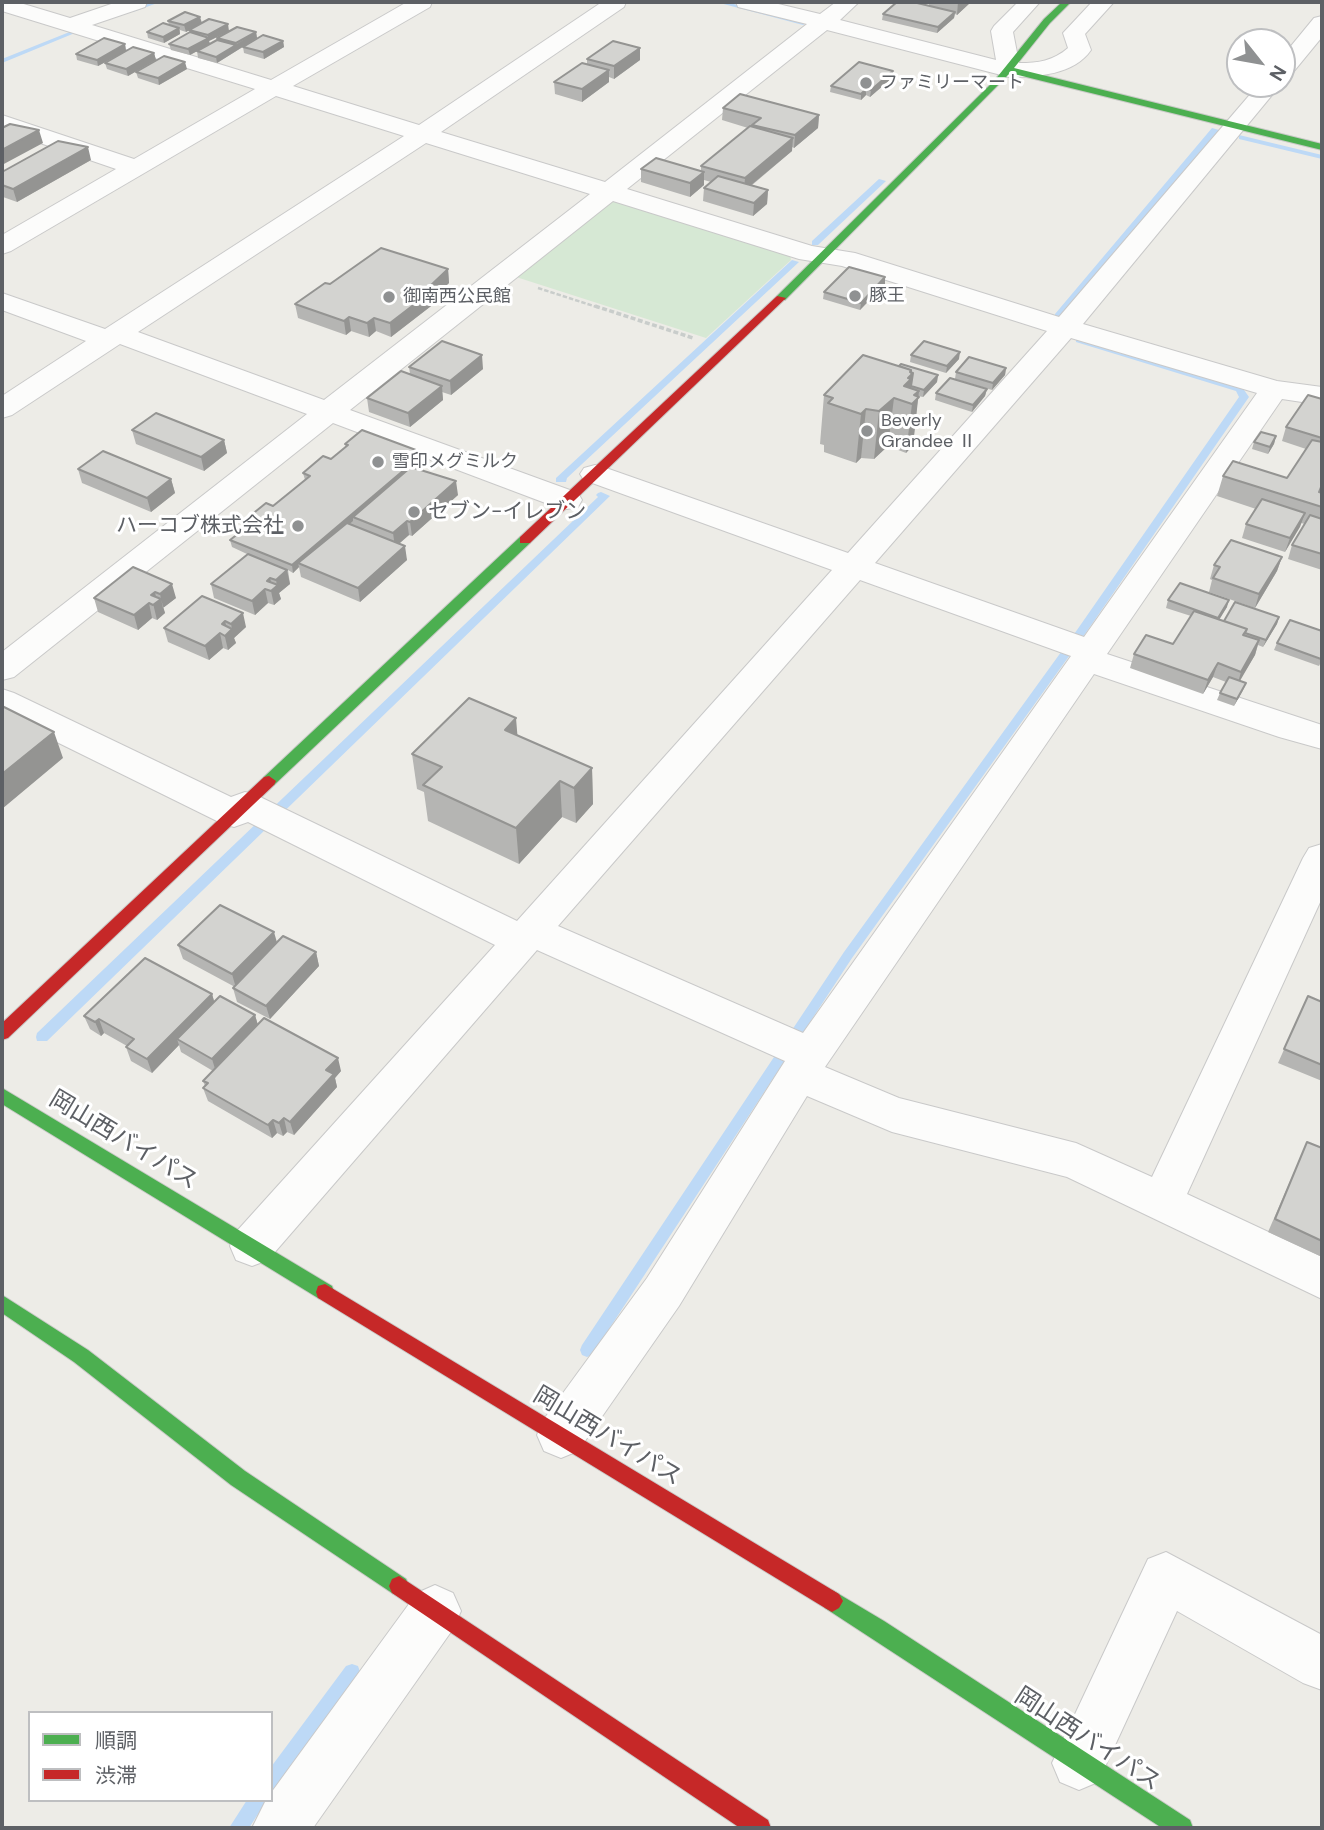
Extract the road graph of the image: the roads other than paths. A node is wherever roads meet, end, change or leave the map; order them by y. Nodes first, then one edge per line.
1 (137, 2) edge
2 (422, 2) edge
3 (616, 2) edge
4 (746, 2) edge
5 (849, 2) edge
6 (1030, 2) edge
7 (1067, 2) edge
8 (1104, 2) edge
9 (2, 4) edge
10 (824, 22) junction
11 (1322, 23) edge
12 (77, 28) junction
13 (1296, 54) edge
14 (1009, 70) junction
15 (274, 90) junction
16 (1259, 98) edge
17 (3, 123) edge
18 (1236, 126) junction
19 (421, 135) junction
20 (1322, 147) edge
21 (136, 168) junction
22 (609, 191) junction
23 (2, 246) edge
24 (826, 256) junction
25 (2, 301) edge
26 (1065, 328) junction
27 (113, 337) junction
28 (1274, 389) junction
29 (1322, 396) edge
30 (2, 409) edge
31 (328, 411) junction
32 (595, 474) junction
33 (567, 500) junction
34 (856, 566) junction
35 (1079, 650) junction
36 (2, 669) edge
37 (2, 701) edge
38 (1322, 737) edge
39 (255, 813) junction
40 (1322, 858) edge
41 (527, 936) junction
42 (2, 1033) edge
43 (796, 1054) junction
44 (2, 1095) edge
45 (1162, 1201) junction
46 (252, 1246) junction
47 (1322, 1279) edge
48 (2, 1303) edge
49 (561, 1435) junction
50 (435, 1611) junction
51 (1322, 1664) edge
52 (1079, 1763) junction
53 (280, 1828) edge
54 (760, 1828) edge
55 (1182, 1828) edge

1 - 12 street
2 - 15 street
3 - 19 street
4 - 10 street
5 - 10 street
6 - 14 street
7 - 14 main road
8 - 14 street
9 - 12 street
10 - 14 street
10 - 22 street
11 - 13 street
12 - 15 street
14 - 18 main road
14 - 24 main road
15 - 19 street
15 - 21 street
16 - 18 street
17 - 21 street
18 - 20 main road
18 - 26 street
19 - 22 street
19 - 27 street
21 - 23 street
22 - 24 street
22 - 31 street
24 - 26 street
24 - 32 main road
25 - 27 street
26 - 28 street
26 - 34 street
27 - 30 street
27 - 31 street
28 - 29 street
28 - 35 street
31 - 33 street
31 - 36 street
32 - 33 main road
32 - 34 street
33 - 39 main road
34 - 35 street
34 - 41 street
35 - 38 street
35 - 43 street
37 - 39 street
39 - 41 street
39 - 42 main road
40 - 45 street
41 - 43 street
41 - 46 street
43 - 45 street
43 - 49 street
44 - 46 main road, 岡山西バイパス
45 - 47 street
46 - 49 main road, 岡山西バイパス
48 - 50 main road
49 - 52 main road, 岡山西バイパス
50 - 53 street
50 - 54 main road
51 - 52 street
52 - 55 main road, 岡山西バイパス

